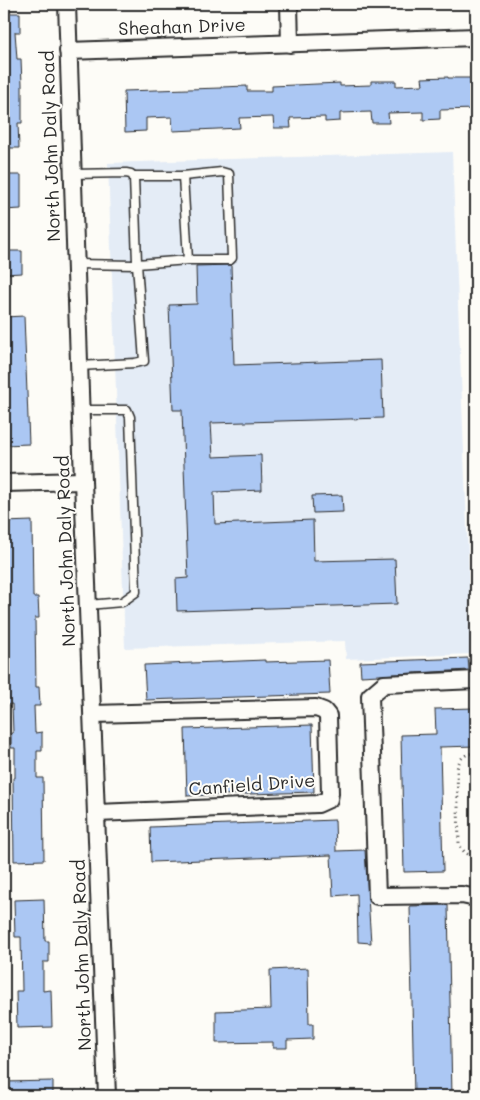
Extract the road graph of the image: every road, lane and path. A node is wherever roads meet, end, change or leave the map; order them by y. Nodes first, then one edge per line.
1 (66, 4) edge
2 (289, 4) edge
3 (476, 37) edge
4 (290, 44) junction
5 (68, 51) junction
6 (72, 174) junction
7 (133, 176) junction
8 (183, 176) junction
9 (188, 260) junction
10 (76, 264) junction
11 (137, 264) junction
12 (79, 366) junction
13 (81, 410) junction
14 (83, 481) junction
15 (4, 483) edge
16 (88, 605) junction
17 (476, 680) edge
18 (93, 714) junction
19 (476, 754) edge
20 (97, 813) junction
21 (475, 856) edge
22 (476, 873) edge
23 (476, 898) edge
24 (108, 1096) edge

1 - 5 street, North John Daly Road
2 - 4 street
3 - 4 street, Sheahan Drive
4 - 5 street, Sheahan Drive
5 - 6 street, North John Daly Road
6 - 7 lane
6 - 10 street, North John Daly Road
7 - 8 lane
7 - 11 lane
8 - 9 lane
8 - 9 lane
9 - 11 lane
10 - 11 lane
10 - 12 street, North John Daly Road
11 - 12 lane
12 - 13 street, North John Daly Road
13 - 14 street, North John Daly Road
13 - 16 lane
14 - 15 street
14 - 16 street, North John Daly Road
16 - 18 street, North John Daly Road
17 - 23 street
18 - 20 street, North John Daly Road
18 - 20 street, Canfield Drive
19 - 21 path
20 - 24 street, North John Daly Road
21 - 22 path

